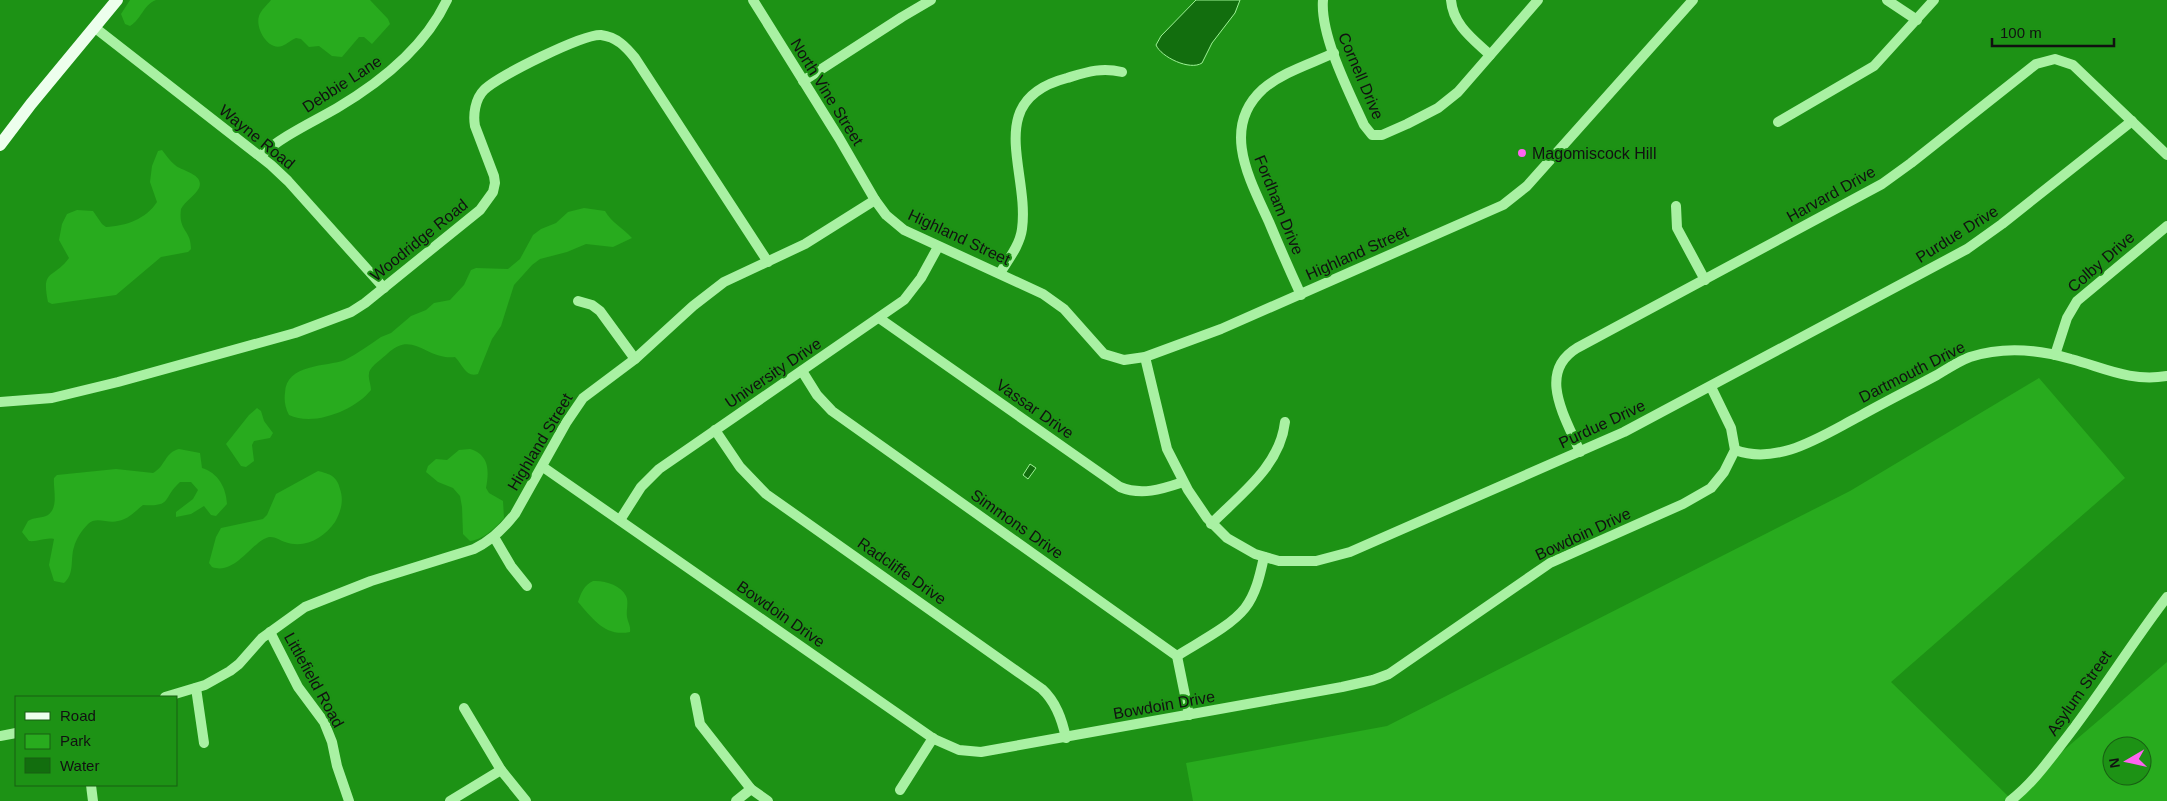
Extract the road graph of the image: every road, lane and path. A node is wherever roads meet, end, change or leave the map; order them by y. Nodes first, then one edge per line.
1 (117, 0) edge
2 (447, 0) edge
3 (753, 0) edge
4 (931, 0) edge
5 (1323, 0) edge
6 (1451, 0) edge
7 (1538, 0) edge
8 (1693, 0) edge
9 (1886, 0) edge
10 (1934, 0) edge
11 (1917, 20) junction
12 (94, 28) junction
13 (1334, 53) junction
14 (1490, 55) junction
15 (1122, 72) dead end
16 (803, 81) junction
17 (2132, 121) junction
18 (1778, 122) dead end
19 (0, 145) edge
20 (2167, 155) edge
21 (260, 156) junction
22 (875, 200) junction
23 (1676, 206) dead end
24 (2167, 226) edge
25 (938, 246) junction
26 (768, 262) junction
27 (1000, 273) junction
28 (1705, 280) junction
29 (384, 288) junction
30 (1301, 295) junction
31 (578, 301) dead end
32 (879, 318) junction
33 (2056, 356) junction
34 (1145, 357) junction
35 (635, 359) junction
36 (802, 371) junction
37 (2167, 376) edge
38 (1711, 387) junction
39 (0, 402) edge
40 (1285, 422) dead end
41 (715, 430) junction
42 (1736, 450) junction
43 (1580, 452) junction
44 (543, 467) junction
45 (1183, 482) junction
46 (620, 520) junction
47 (1212, 524) junction
48 (494, 537) junction
49 (1264, 557) junction
50 (527, 586) dead end
51 (2167, 598) edge
52 (270, 632) junction
53 (1178, 656) junction
54 (196, 688) junction
55 (168, 696) edge
56 (695, 698) dead end
57 (464, 708) dead end
58 (1189, 715) junction
59 (15, 733) edge
60 (0, 736) edge
61 (933, 738) junction
62 (1066, 738) junction
63 (204, 742) dead end
64 (501, 770) junction
65 (91, 786) edge
66 (751, 789) junction
67 (900, 790) dead end
68 (93, 801) edge
69 (349, 801) edge
70 (450, 801) edge
71 (526, 801) edge
72 (736, 801) edge
73 (768, 801) edge
74 (2010, 801) edge

1 - 12 main road
2 - 21 street, Debbie Lane
3 - 16 street, North Vine Street
4 - 16 street
5 - 13 street, Cornell Drive
6 - 14 street
7 - 14 street
8 - 30 street, Highland Street
9 - 11 street
10 - 11 street
11 - 18 street
12 - 19 main road
12 - 21 street, Wayne Road
13 - 14 street, Cornell Drive
13 - 30 street, Fordham Drive
15 - 27 street
16 - 22 street, North Vine Street
17 - 20 street, Harvard Drive
17 - 28 street, Harvard Drive
17 - 38 street, Purdue Drive
21 - 29 street, Wayne Road
22 - 25 street, Highland Street
22 - 26 street, Highland Street
23 - 28 street
24 - 33 street, Colby Drive
25 - 27 street, Highland Street
25 - 32 street, University Drive
26 - 29 street, Woodridge Road
26 - 35 street, Highland Street
27 - 34 street, Highland Street
28 - 43 street, Harvard Drive
29 - 39 street, Woodridge Road
30 - 34 street, Highland Street
31 - 35 street
32 - 36 street, University Drive
32 - 45 street, Vassar Drive
33 - 37 street, Dartmouth Drive
33 - 42 street, Dartmouth Drive
34 - 45 street, Purdue Drive
35 - 44 street, Highland Street
36 - 41 street, University Drive
36 - 53 street, Simmons Drive
38 - 42 street
38 - 43 street, Purdue Drive
40 - 47 street
41 - 46 street, University Drive
41 - 62 street, Radcliffe Drive
42 - 58 street, Bowdoin Drive
43 - 49 street, Purdue Drive
44 - 46 street, Bowdoin Drive
44 - 48 street, Highland Street
45 - 47 street, Purdue Drive
46 - 61 street, Bowdoin Drive
47 - 49 street, Purdue Drive
48 - 50 street
48 - 52 street, Highland Street
49 - 53 street
51 - 74 street, Asylum Street
52 - 54 street, Highland Street
52 - 69 street, Littlefield Road
53 - 58 street
54 - 55 street, Highland Street
54 - 63 street
56 - 66 street
57 - 64 street
58 - 62 street, Bowdoin Drive
59 - 60 street
61 - 62 street, Bowdoin Drive
61 - 67 street
64 - 70 street
64 - 71 street
65 - 68 street
66 - 72 street
66 - 73 street

